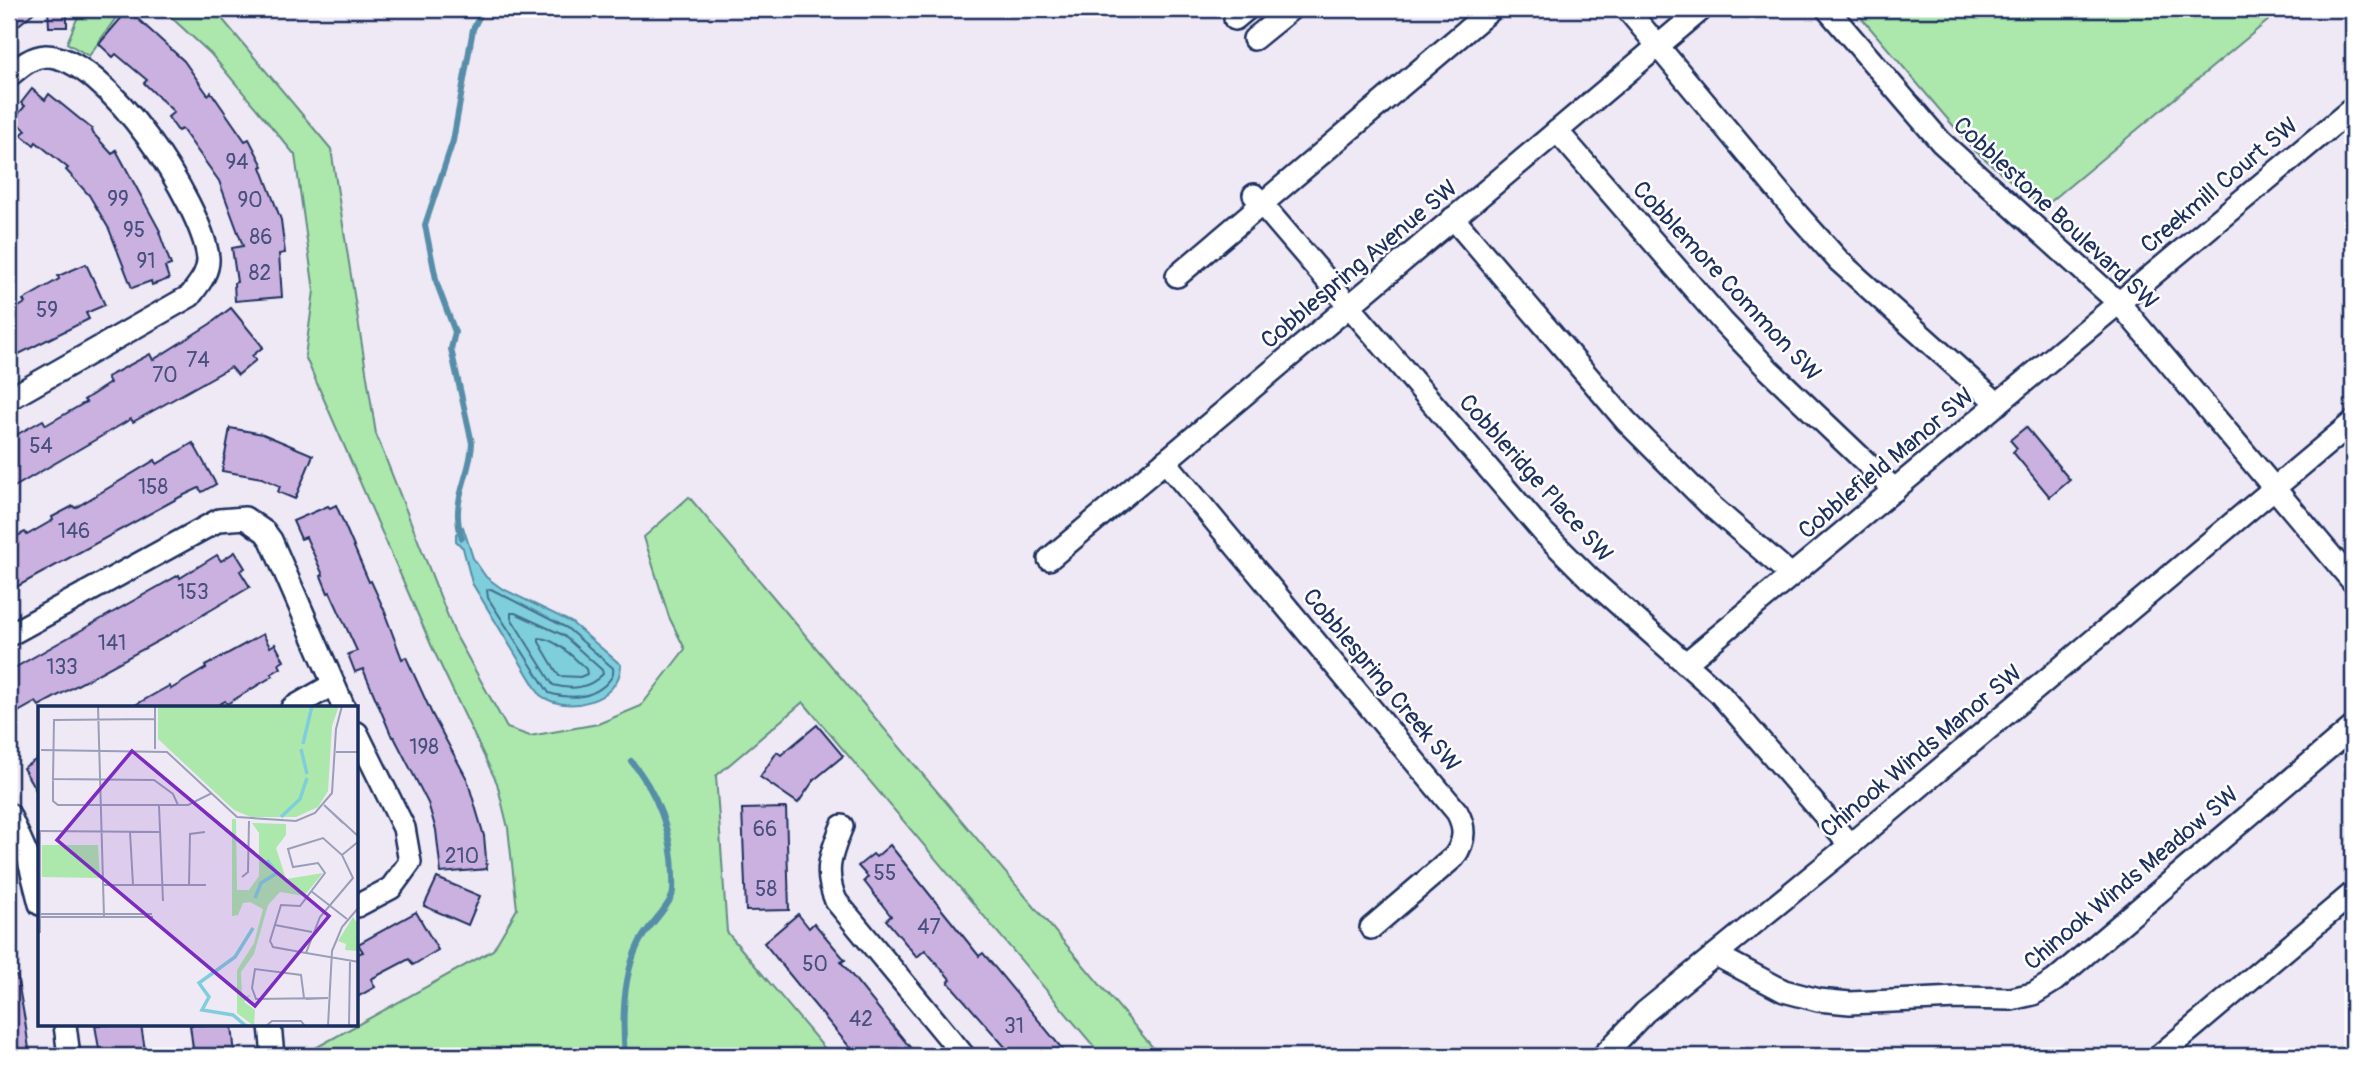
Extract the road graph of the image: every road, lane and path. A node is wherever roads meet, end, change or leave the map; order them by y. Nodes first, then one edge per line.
1 (1291, 9) edge
2 (1492, 9) edge
3 (1627, 9) edge
4 (1702, 9) edge
5 (1827, 9) edge
6 (1254, 39) dead end
7 (1658, 46) junction
8 (9, 76) edge
9 (2353, 108) edge
10 (1557, 131) junction
11 (1258, 199) junction
12 (1453, 218) junction
13 (1177, 275) dead end
14 (2119, 303) junction
15 (1349, 306) junction
16 (9, 399) edge
17 (1998, 404) junction
18 (2353, 422) edge
19 (1165, 461) junction
20 (2274, 488) junction
21 (1895, 490) junction
22 (1049, 559) dead end
23 (1791, 575) junction
24 (2353, 582) edge
25 (9, 635) edge
26 (1686, 663) junction
27 (332, 685) junction
28 (295, 706) edge
29 (343, 706) edge
30 (2353, 727) edge
31 (359, 737) edge
32 (9, 814) edge
33 (842, 825) dead end
34 (1850, 845) junction
35 (34, 853) edge
36 (38, 887) edge
37 (2353, 893) edge
38 (359, 905) edge
39 (1371, 928) dead end
40 (1716, 955) junction
41 (65, 1026) edge
42 (270, 1026) edge
43 (69, 1056) edge
44 (273, 1056) edge
45 (964, 1056) edge
46 (1603, 1056) edge
47 (2159, 1056) edge

1 - 6 street
2 - 11 street
3 - 7 street
4 - 7 street, Cobblespring Avenue SW
5 - 14 street, Cobblestone Boulevard SW
7 - 10 street, Cobblespring Avenue SW
7 - 17 street
8 - 16 street
9 - 14 street, Creekmill Court SW
10 - 12 street, Cobblespring Avenue SW
10 - 21 street, Cobblemore Common SW
11 - 13 street
11 - 15 street, Cobbleridge Place SW
12 - 15 street, Cobblespring Avenue SW
12 - 23 street
14 - 17 street, Cobblefield Manor SW
14 - 20 street, Cobblestone Boulevard SW
15 - 19 street, Cobblespring Avenue SW
15 - 26 street, Cobbleridge Place SW
17 - 21 street, Cobblefield Manor SW
18 - 20 street, Chinook Winds Manor SW
19 - 22 street, Cobblespring Avenue SW
19 - 39 street, Cobblespring Creek SW
20 - 24 street, Cobblestone Boulevard SW
20 - 34 street, Chinook Winds Manor SW
21 - 23 street, Cobblefield Manor SW
23 - 26 street, Cobblefield Manor SW
25 - 27 street
26 - 34 street, Cobbleridge Place SW
27 - 28 street
27 - 29 street
30 - 40 street, Chinook Winds Meadow SW
31 - 38 street
32 - 35 street
33 - 45 street
34 - 40 street, Chinook Winds Manor SW
35 - 36 street
37 - 47 street
40 - 46 street, Chinook Winds Manor SW
41 - 43 street
42 - 44 street

